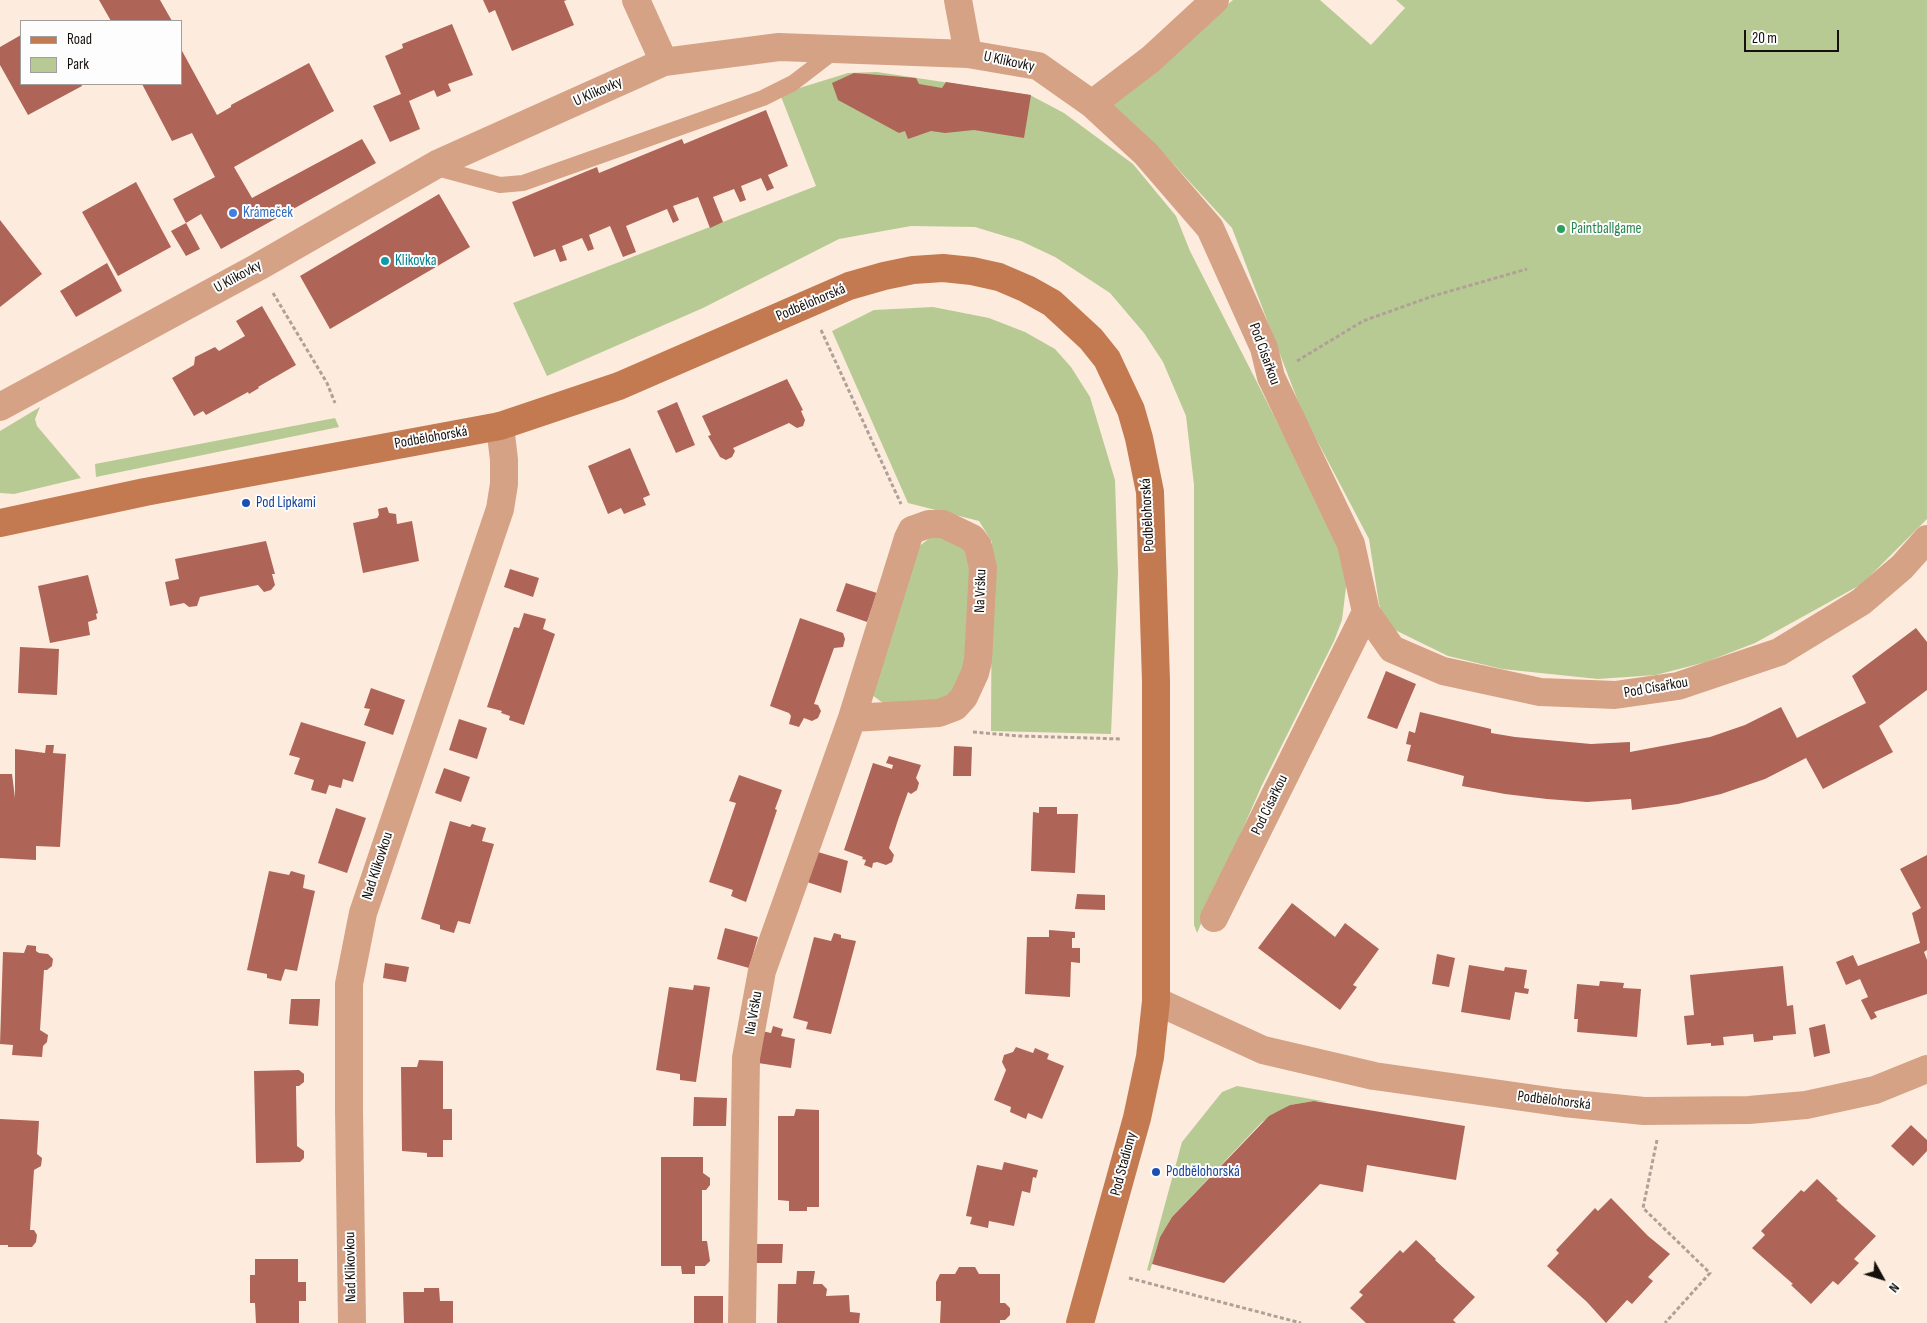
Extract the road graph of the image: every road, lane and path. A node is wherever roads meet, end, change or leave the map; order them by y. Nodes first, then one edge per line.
1 (636, 0) edge
2 (958, 0) edge
3 (1215, 0) edge
4 (836, 50) junction
5 (968, 54) junction
6 (664, 62) junction
7 (1092, 104) junction
8 (433, 166) junction
9 (1527, 269) dead end
10 (273, 291) dead end
11 (820, 328) dead end
12 (1271, 377) junction
13 (335, 403) dead end
14 (0, 407) edge
15 (500, 426) junction
16 (902, 508) dead end
17 (0, 524) edge
18 (1927, 539) edge
19 (1366, 612) junction
20 (852, 718) junction
21 (988, 735) dead end
22 (1122, 739) dead end
23 (1214, 918) dead end
24 (1156, 1002) junction
25 (1927, 1069) edge
26 (1658, 1139) dead end
27 (1129, 1278) dead end
28 (352, 1323) edge
29 (742, 1323) edge
30 (1080, 1323) edge
31 (1302, 1323) edge
32 (1665, 1323) edge

1 - 6 street
2 - 5 street
3 - 7 street
4 - 5 street, U Klikovky
4 - 6 street, U Klikovky
4 - 8 lane
5 - 7 street, U Klikovky
6 - 8 street, U Klikovky
7 - 12 street, Pod Císařkou
8 - 14 street, U Klikovky
9 - 12 path
10 - 13 path
11 - 16 path
12 - 19 street, Pod Císařkou
15 - 17 main road, Podbělohorská
15 - 24 main road, Podbělohorská
15 - 28 street, Nad Klikovkou
18 - 19 street, Pod Císařkou
19 - 23 street, Pod Císařkou
20 - 20 street, Na Vršku
20 - 29 street, Na Vršku
21 - 22 path
24 - 25 street, Podbělohorská
24 - 30 main road, Pod Stadiony
26 - 32 path
27 - 31 path

